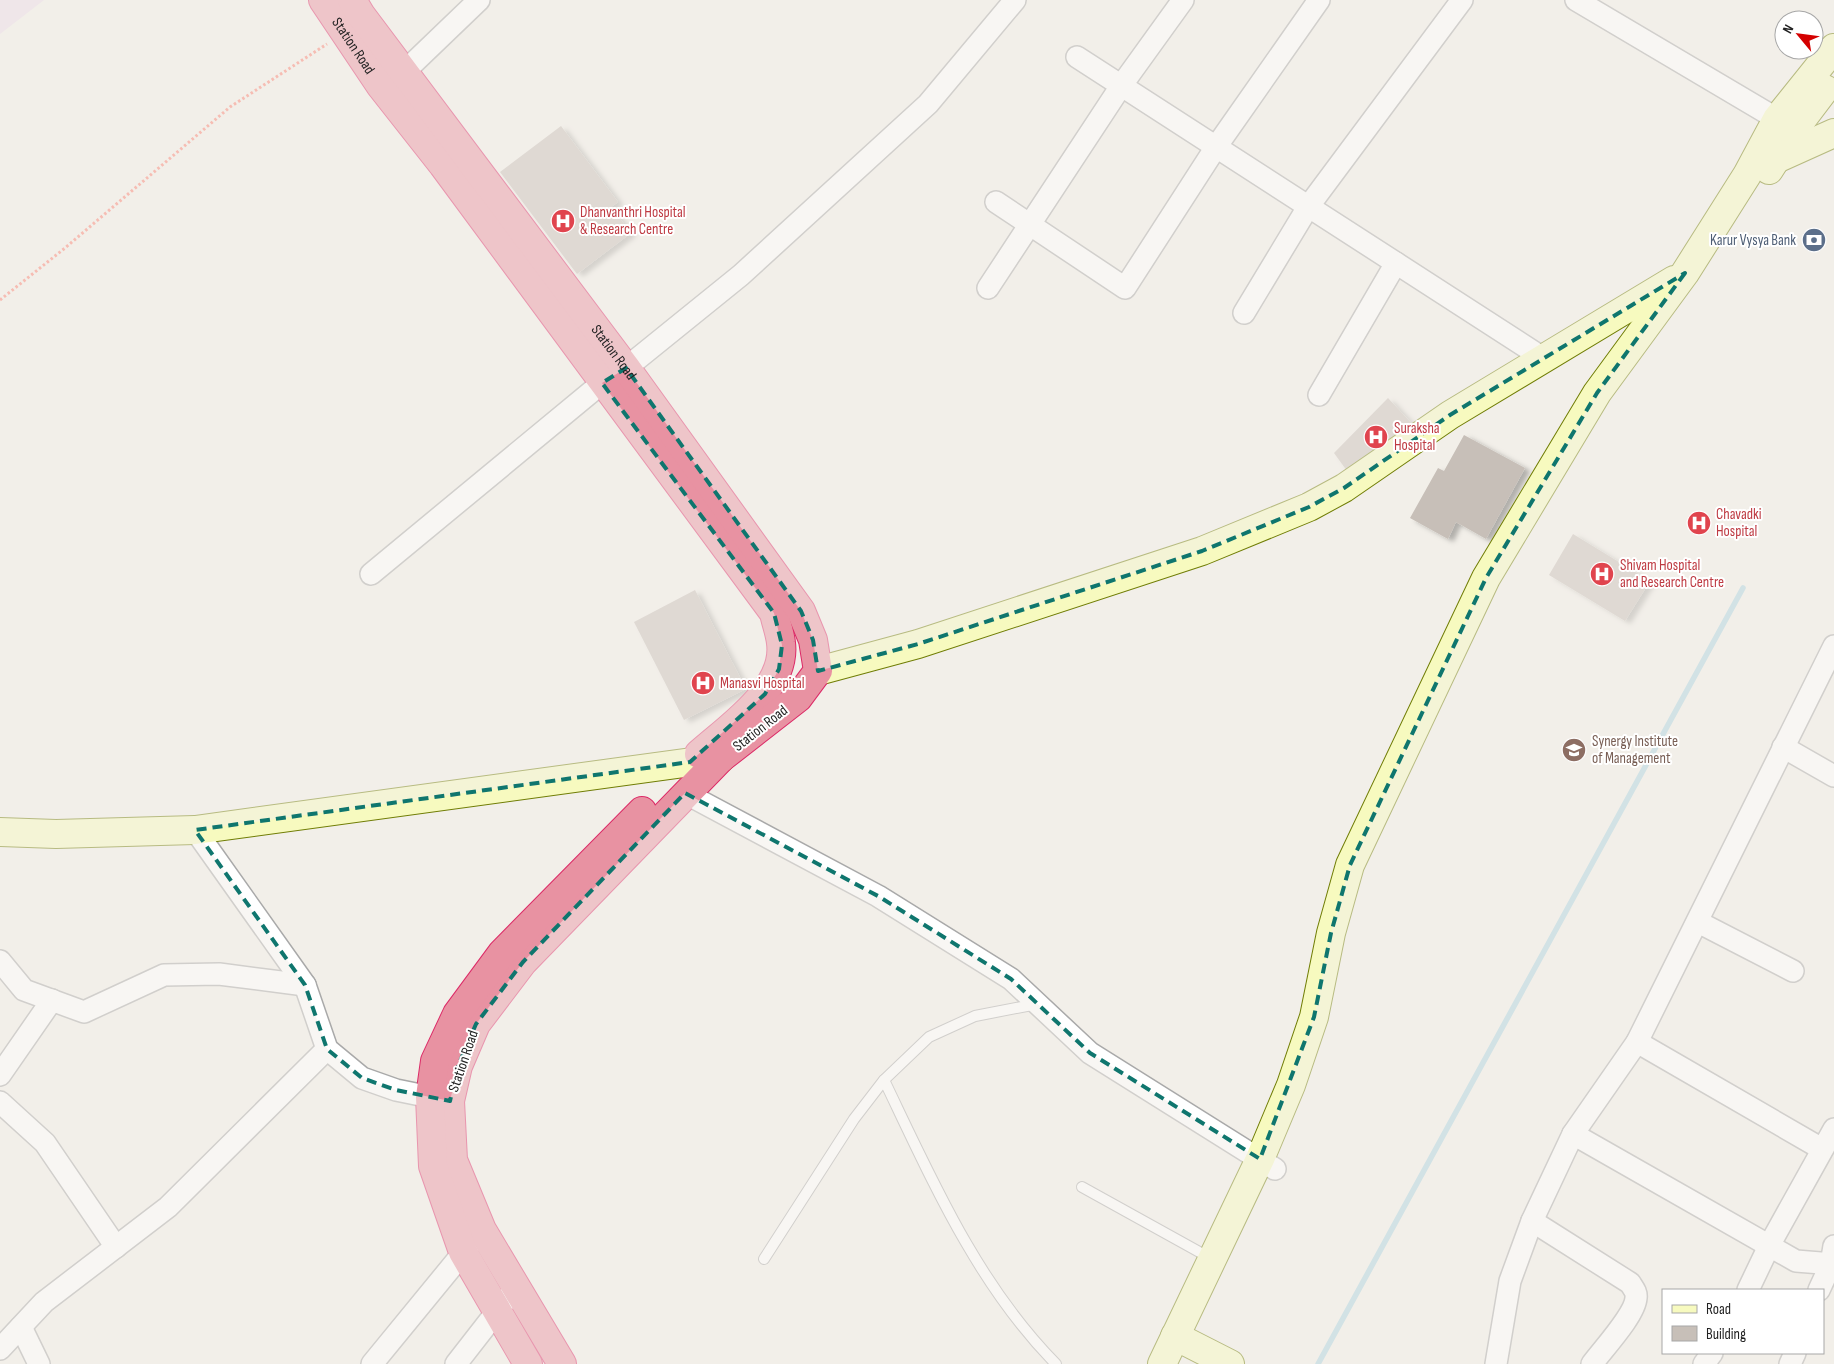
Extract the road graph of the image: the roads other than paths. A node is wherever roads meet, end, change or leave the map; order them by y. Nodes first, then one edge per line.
1 (323, 0) edge
2 (352, 0) edge
3 (479, 0) edge
4 (1015, 0) edge
5 (1183, 0) edge
6 (1318, 0) edge
7 (1462, 0) edge
8 (1576, 0) edge
9 (1834, 48) edge
10 (1078, 57) dead end
11 (404, 72) junction
12 (1834, 78) edge
13 (1122, 86) junction
14 (1787, 123) junction
15 (1834, 133) edge
16 (1216, 147) junction
17 (1775, 159) junction
18 (1746, 175) junction
19 (996, 202) dead end
20 (1308, 207) junction
21 (1029, 225) junction
22 (1711, 263) junction
23 (1396, 264) junction
24 (1685, 273) junction
25 (988, 288) dead end
26 (1244, 313) dead end
27 (1543, 358) junction
28 (626, 368) junction
29 (602, 383) junction
30 (1319, 395) dead end
31 (371, 574) dead end
32 (1834, 646) edge
33 (818, 671) junction
34 (1783, 747) junction
35 (721, 758) junction
36 (690, 762) junction
37 (1834, 776) edge
38 (685, 794) junction
39 (196, 830) junction
40 (0, 832) edge
41 (1698, 922) junction
42 (1339, 935) junction
43 (0, 961) edge
44 (1792, 971) dead end
45 (305, 985) junction
46 (52, 1000) junction
47 (1040, 1003) junction
48 (1637, 1042) junction
49 (327, 1049) junction
50 (0, 1075) edge
51 (884, 1080) junction
52 (440, 1099) junction
53 (0, 1102) edge
54 (1834, 1129) edge
55 (1573, 1134) junction
56 (1822, 1149) junction
57 (1268, 1164) junction
58 (1082, 1187) dead end
59 (1532, 1221) junction
60 (482, 1230) junction
61 (1770, 1244) junction
62 (116, 1247) junction
63 (463, 1252) junction
64 (1833, 1258) edge
65 (764, 1259) dead end
66 (1212, 1259) junction
67 (516, 1287) junction
68 (1748, 1289) edge
69 (1819, 1289) edge
70 (496, 1312) junction
71 (12, 1329) edge
72 (1182, 1348) edge
73 (0, 1350) edge
74 (39, 1364) edge
75 (372, 1364) edge
76 (456, 1364) edge
77 (528, 1364) edge
78 (562, 1364) edge
79 (1056, 1364) edge
80 (1162, 1364) edge
81 (1230, 1364) edge
82 (1496, 1364) edge
83 (1592, 1364) edge

1 - 29 highway, Station Road
2 - 11 highway, Station Road
3 - 11 street
4 - 28 street
5 - 13 street
6 - 16 street
7 - 20 street
8 - 14 street
9 - 14 main road
10 - 13 street
11 - 28 highway, Station Road
12 - 14 main road
13 - 16 street
13 - 21 street
14 - 17 main road
14 - 18 main road
15 - 17 main road
16 - 20 street
16 - 21 street
17 - 18 main road
17 - 22 main road
18 - 24 main road
19 - 21 street
20 - 23 street
20 - 26 street
21 - 25 street
22 - 24 main road
22 - 42 main road
23 - 27 street
23 - 30 street
24 - 27 main road
24 - 42 main road
27 - 33 main road
28 - 29 street
28 - 33 highway, Station Road
29 - 31 street
29 - 36 highway, Station Road
32 - 34 street
33 - 35 highway, Station Road
34 - 37 street
34 - 41 street
35 - 36 main road
35 - 38 highway, Station Road
36 - 39 main road
36 - 52 highway, Station Road
38 - 47 street
38 - 52 highway, Station Road
39 - 40 main road
39 - 45 street
41 - 44 street
41 - 48 street
42 - 57 main road
43 - 46 street
45 - 46 street
45 - 49 street
46 - 50 street
47 - 51 lane
47 - 57 street
48 - 55 street
48 - 56 street
49 - 52 street
49 - 62 street
51 - 65 lane
51 - 79 lane
52 - 60 highway, Station Road
52 - 63 highway, Station Road
53 - 62 street
54 - 56 street
55 - 59 street
55 - 61 street
56 - 61 street
57 - 66 main road
57 - 72 main road
58 - 66 lane
59 - 82 street
59 - 83 street
60 - 63 street
60 - 67 highway, Station Road
61 - 64 street
61 - 68 street
62 - 71 street
63 - 70 highway, Station Road
63 - 75 street
64 - 69 street
66 - 72 main road
67 - 70 street
67 - 78 highway, Station Road
70 - 76 street
70 - 77 highway, Station Road
71 - 73 street
71 - 74 street
72 - 80 main road
72 - 81 main road

